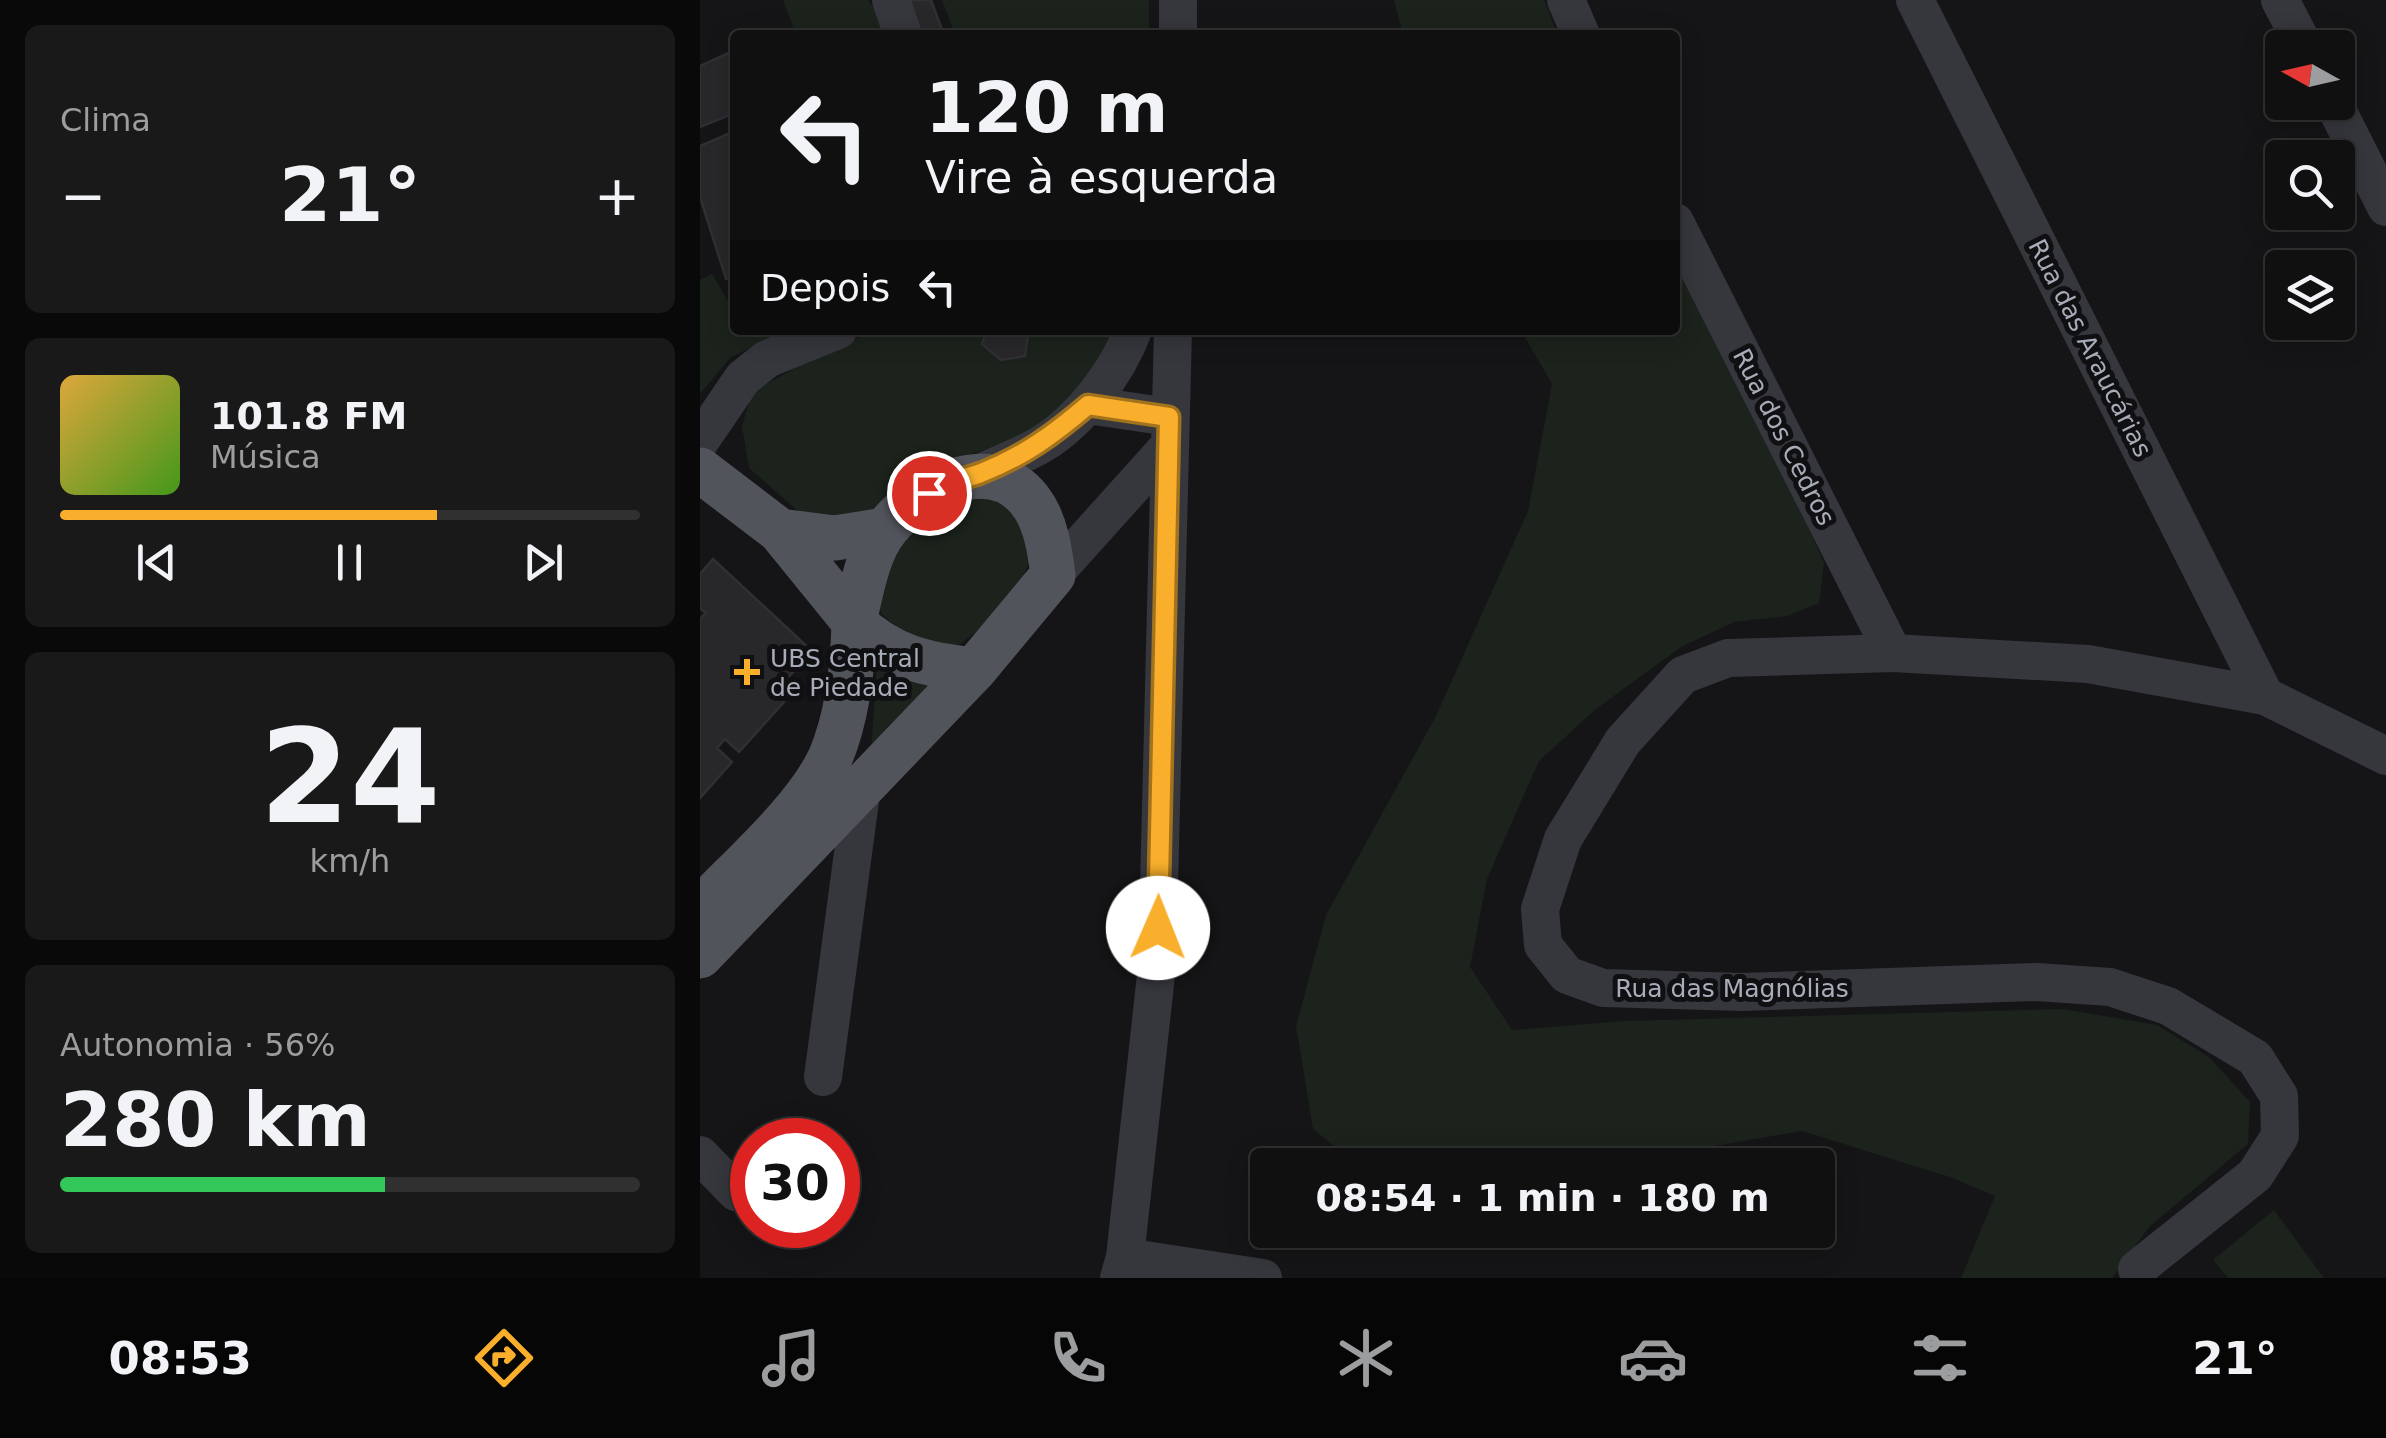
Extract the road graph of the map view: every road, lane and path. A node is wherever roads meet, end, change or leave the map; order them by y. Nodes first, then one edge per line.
1 (891, 0) edge
2 (1178, 0) edge
3 (1566, 0) edge
4 (1914, 0) edge
5 (2280, 0) edge
6 (901, 30) edge
7 (1178, 30) edge
8 (1578, 30) edge
9 (2295, 30) edge
10 (2347, 120) edge
11 (2372, 151) edge
12 (2386, 206) edge
13 (1680, 232) edge
14 (826, 335) edge
15 (1173, 335) edge
16 (1130, 338) edge
17 (1088, 405) junction
18 (1169, 431) junction
19 (700, 441) edge
20 (700, 470) edge
21 (978, 474) junction
22 (780, 530) junction
23 (885, 530) junction
24 (1053, 575) junction
25 (854, 622) junction
26 (1893, 653) junction
27 (853, 668) junction
28 (974, 670) junction
29 (2265, 696) junction
30 (2386, 756) edge
31 (862, 786) junction
32 (700, 909) edge
33 (700, 956) edge
34 (823, 1077) dead end
35 (700, 1156) edge
36 (730, 1186) edge
37 (1122, 1267) edge
38 (2138, 1269) dead end
39 (1263, 1278) edge

1 - 6 street
2 - 7 street
3 - 8 street
4 - 29 street, Rua das Araucárias
5 - 9 street
10 - 11 street
11 - 12 street
13 - 26 street, Rua dos Cedros
14 - 19 street
15 - 18 street
16 - 17 street
17 - 18 street
17 - 21 street
18 - 24 street
18 - 37 street
20 - 22 main road
21 - 23 main road
21 - 24 main road
22 - 23 main road
22 - 25 main road
23 - 25 main road
24 - 28 main road
25 - 27 main road
25 - 28 main road
26 - 29 street, Rua das Magnólias
26 - 38 street, Rua das Magnólias
27 - 31 main road
27 - 32 main road
28 - 31 main road
29 - 30 street, Rua das Magnólias
31 - 33 main road
31 - 34 street
35 - 36 street
37 - 39 street

